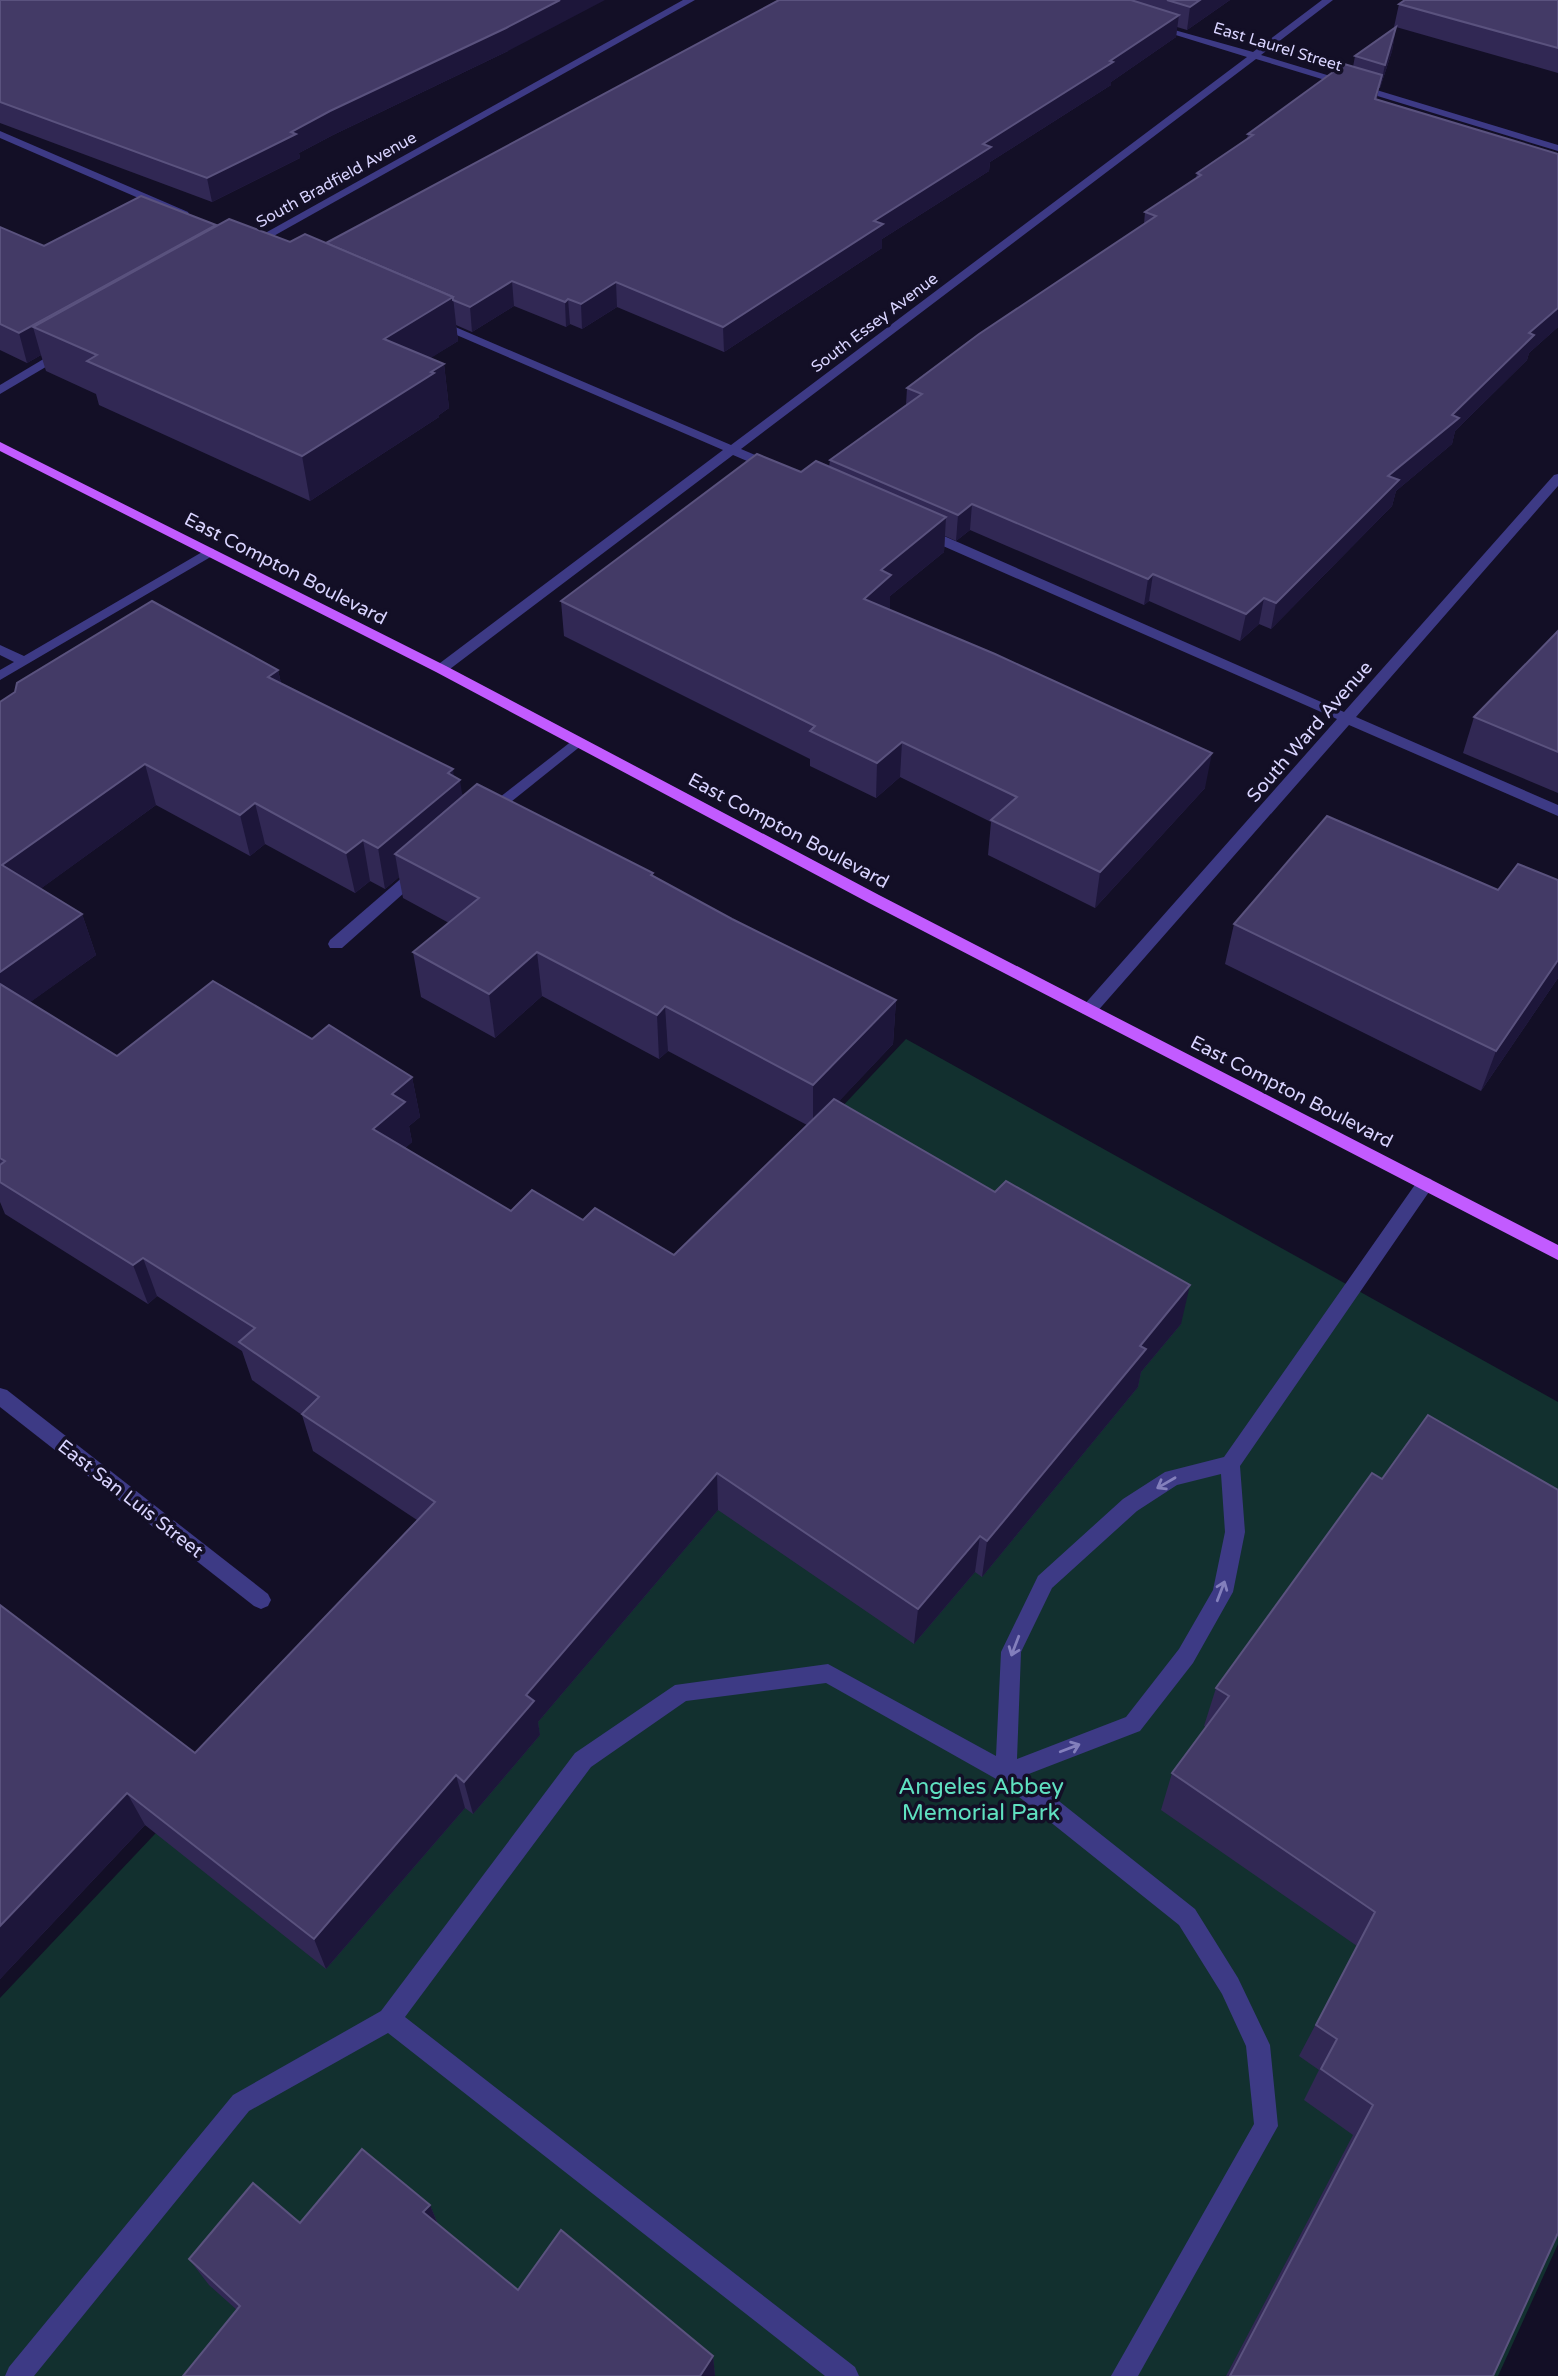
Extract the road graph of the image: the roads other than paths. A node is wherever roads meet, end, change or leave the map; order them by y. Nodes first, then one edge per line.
1 (690, 0) edge
2 (1328, 0) edge
3 (1148, 24) edge
4 (1253, 55) junction
5 (0, 134) edge
6 (1558, 148) edge
7 (202, 221) edge
8 (249, 245) edge
9 (416, 314) edge
10 (72, 346) edge
11 (0, 390) edge
12 (0, 446) edge
13 (732, 449) junction
14 (783, 471) edge
15 (1558, 478) edge
16 (911, 527) edge
17 (209, 552) junction
18 (0, 649) edge
19 (24, 662) junction
20 (441, 669) junction
21 (0, 676) edge
22 (1347, 717) junction
23 (577, 742) junction
24 (1558, 811) edge
25 (480, 820) edge
26 (427, 864) edge
27 (336, 944) dead end
28 (1089, 1010) junction
29 (1424, 1184) junction
30 (1558, 1253) edge
31 (0, 1395) edge
32 (1230, 1464) junction
33 (261, 1600) dead end
34 (1006, 1773) junction
35 (389, 2019) junction
36 (18, 2376) edge
37 (846, 2376) edge
38 (1124, 2376) edge

1 - 8 street, South Bradfield Avenue
2 - 4 street, South Essey Avenue
3 - 4 street, East Laurel Street
4 - 6 street, East Laurel Street
4 - 13 street, South Essey Avenue
5 - 7 street
9 - 13 street
10 - 11 street
12 - 17 main road, East Compton Boulevard
13 - 14 street
13 - 20 street, South Essey Avenue
15 - 22 street, South Ward Avenue
16 - 22 street
17 - 19 street
17 - 20 main road, East Compton Boulevard
18 - 19 street
19 - 21 street
20 - 23 main road, East Compton Boulevard
22 - 24 street
22 - 28 street, South Ward Avenue
23 - 25 street
23 - 28 main road, East Compton Boulevard
26 - 27 street
28 - 29 main road, East Compton Boulevard
29 - 30 main road, East Compton Boulevard
29 - 32 street
31 - 33 street, East San Luis Street
32 -> 34 street
34 -> 32 street
34 - 35 street
34 - 38 street
35 - 36 street
35 - 37 street

